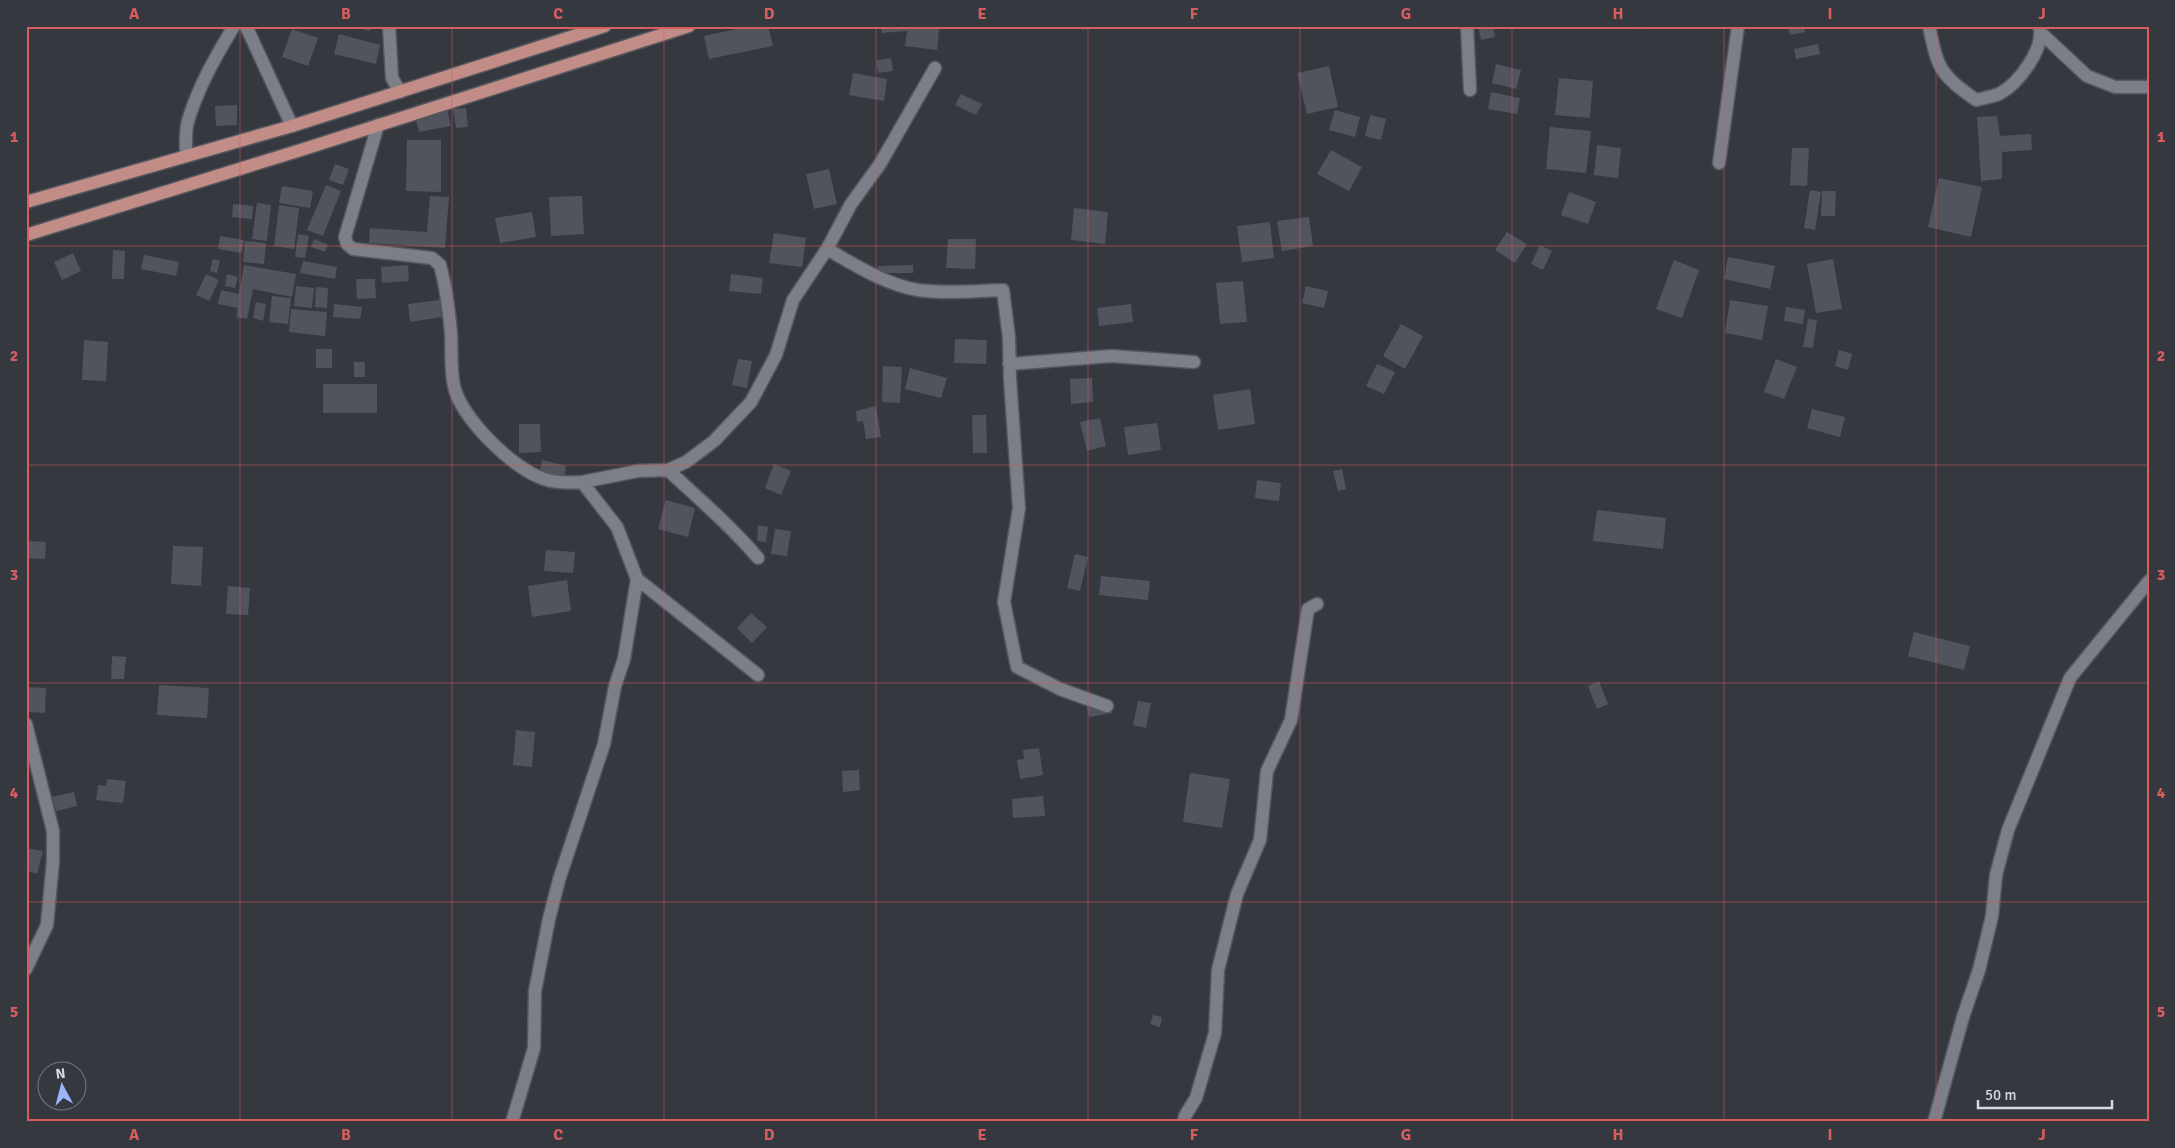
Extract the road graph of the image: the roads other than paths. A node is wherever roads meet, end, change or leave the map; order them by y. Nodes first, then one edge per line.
1 (234, 26) edge
2 (246, 26) edge
3 (389, 26) edge
4 (605, 26) edge
5 (689, 26) edge
6 (1468, 26) edge
7 (1738, 26) edge
8 (1929, 26) edge
9 (2040, 30) edge
10 (935, 68) dead end
11 (2149, 87) edge
12 (1470, 90) dead end
13 (400, 92) junction
14 (378, 125) junction
15 (292, 126) junction
16 (186, 155) junction
17 (1719, 163) dead end
18 (26, 202) edge
19 (26, 235) edge
20 (827, 249) junction
21 (1194, 362) dead end
22 (1009, 364) junction
23 (668, 470) junction
24 (582, 482) junction
25 (758, 558) dead end
26 (637, 579) junction
27 (2149, 581) edge
28 (1317, 604) dead end
29 (758, 675) dead end
30 (1108, 706) dead end
31 (26, 724) edge
32 (26, 969) edge
33 (512, 1122) edge
34 (1184, 1122) edge
35 (1934, 1122) edge

1 - 16 street
2 - 15 street
3 - 13 street
4 - 13 main road
5 - 14 main road
6 - 12 street
7 - 17 street
8 - 9 street
9 - 11 street
10 - 20 street
13 - 15 main road
14 - 19 main road
14 - 24 street
15 - 16 main road
16 - 18 main road
20 - 22 street
20 - 23 street
21 - 22 street
22 - 30 street
23 - 24 street
23 - 25 street
24 - 26 street
26 - 29 street
26 - 33 street
27 - 35 street
28 - 34 street
31 - 32 street

